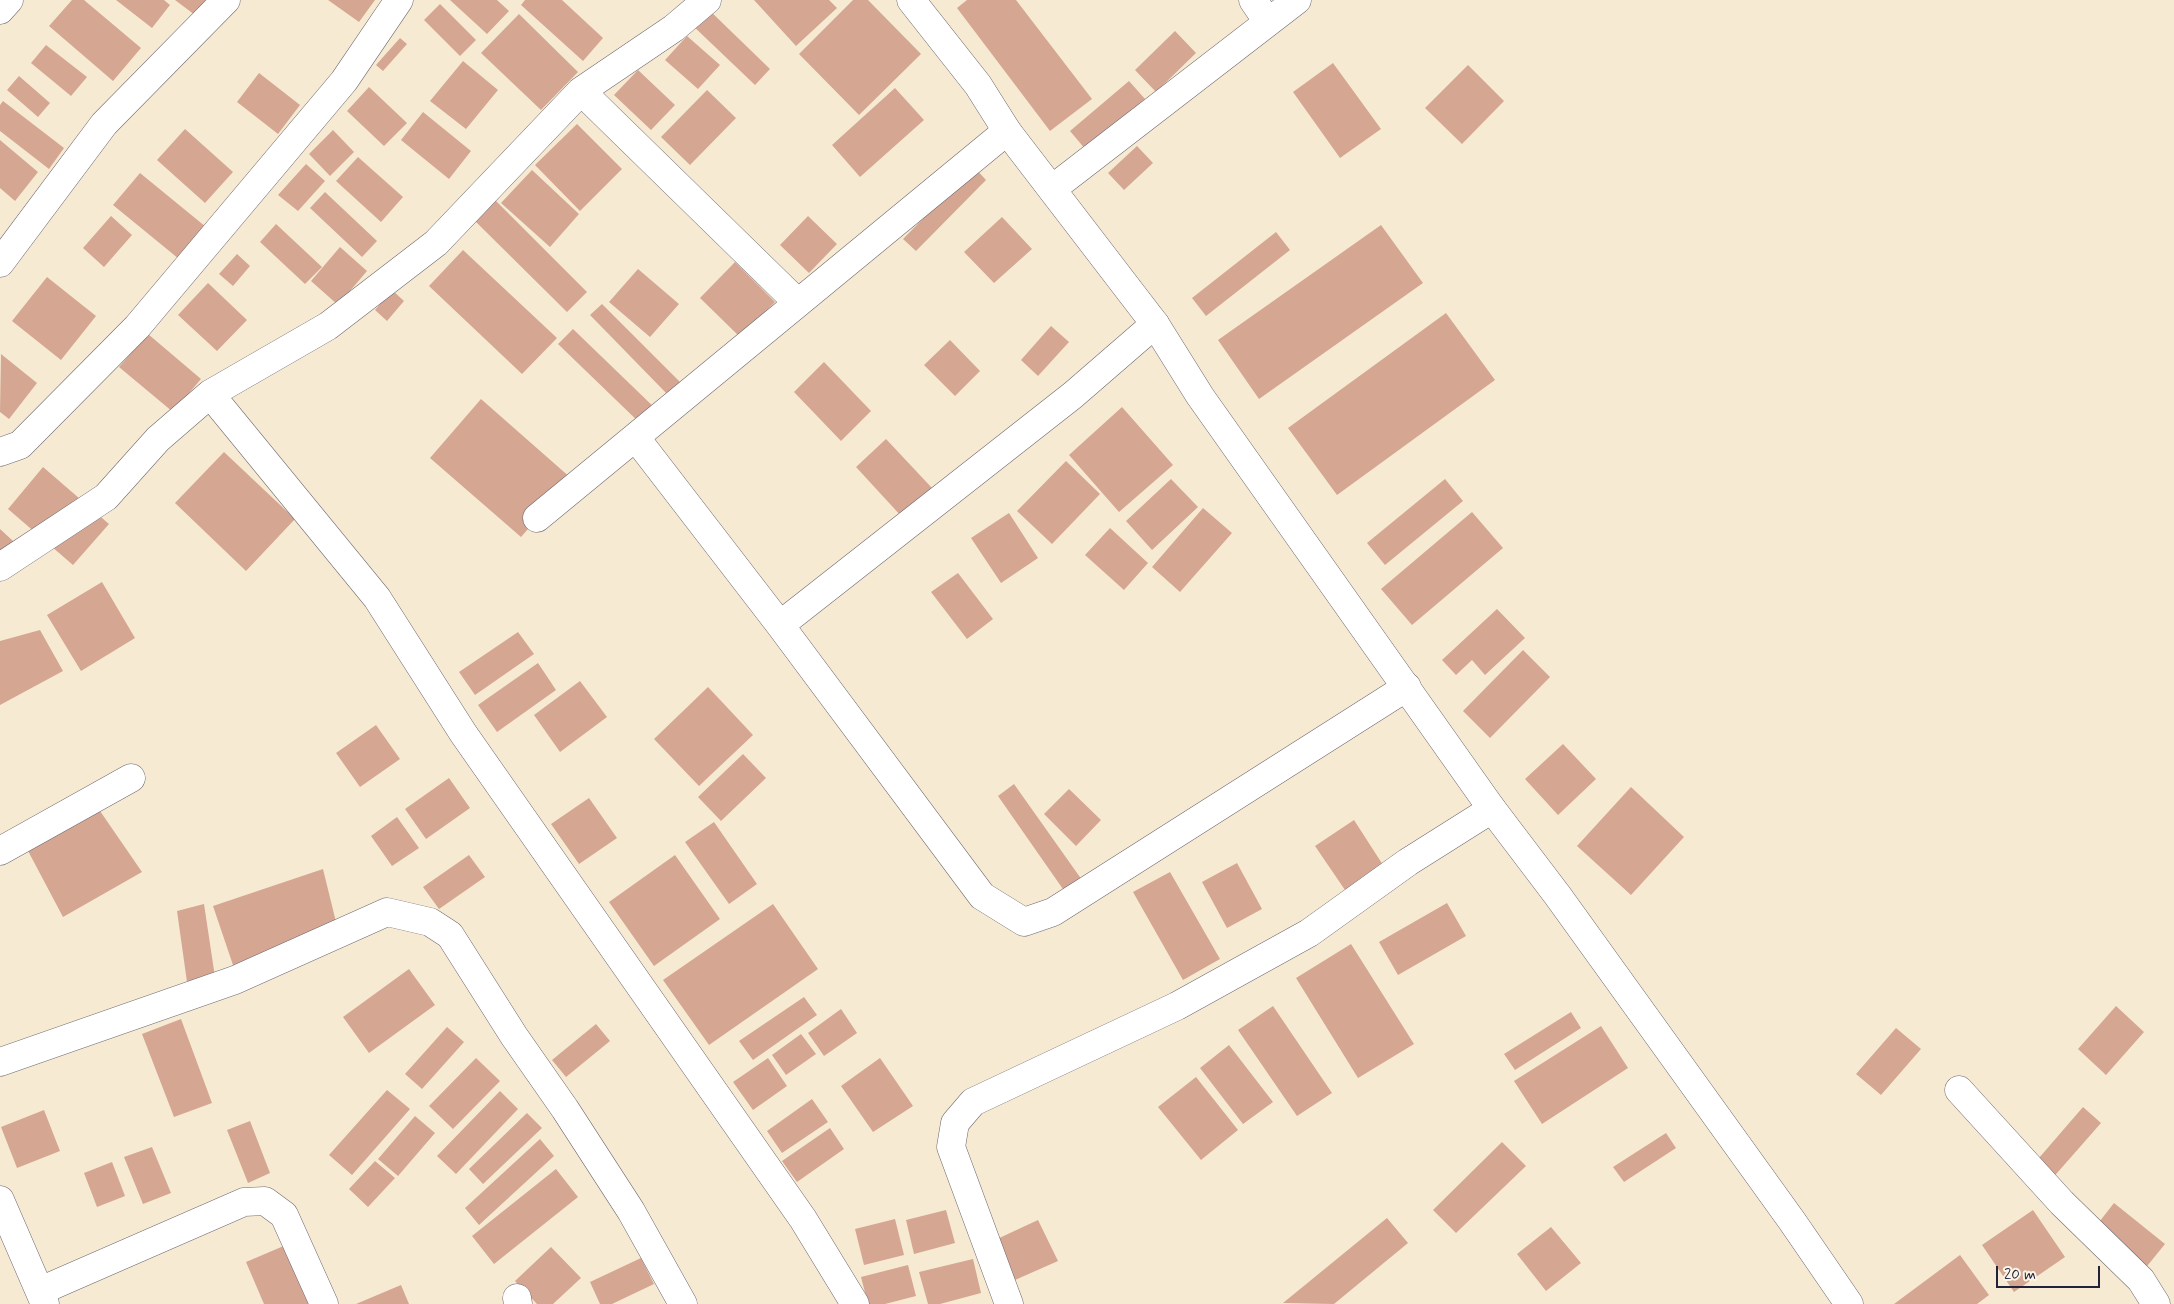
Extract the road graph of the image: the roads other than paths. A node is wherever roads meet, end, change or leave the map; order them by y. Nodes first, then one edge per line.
1 (9, 0) edge
2 (226, 0) edge
3 (399, 0) edge
4 (707, 0) edge
5 (911, 0) edge
6 (1297, 0) edge
7 (0, 10) edge
8 (1260, 11) edge
9 (581, 91) junction
10 (1006, 131) junction
11 (1052, 189) junction
12 (0, 263) edge
13 (797, 302) junction
14 (1155, 324) junction
15 (210, 394) junction
16 (636, 438) junction
17 (0, 452) edge
18 (537, 518) dead end
19 (0, 567) edge
20 (780, 625) junction
21 (1407, 688) junction
22 (131, 778) dead end
23 (1492, 808) junction
24 (0, 851) edge
25 (0, 1062) edge
26 (1959, 1090) dead end
27 (0, 1200) edge
28 (43, 1298) edge
29 (324, 1304) edge
30 (683, 1304) edge
31 (855, 1304) edge
32 (1009, 1304) edge
33 (1849, 1304) edge
34 (2156, 1304) edge

1 - 7 street
2 - 12 street
3 - 17 street
4 - 9 street
5 - 10 street
6 - 8 street
8 - 11 street
9 - 13 street
9 - 15 street
10 - 11 street
10 - 13 street
11 - 14 street
13 - 16 street
14 - 20 street
14 - 21 street
15 - 19 street
15 - 31 street
16 - 18 street
16 - 20 street
20 - 21 street
21 - 23 street
22 - 24 street
23 - 32 street
23 - 33 street
25 - 30 street
26 - 34 street
27 - 28 street
28 - 29 street

